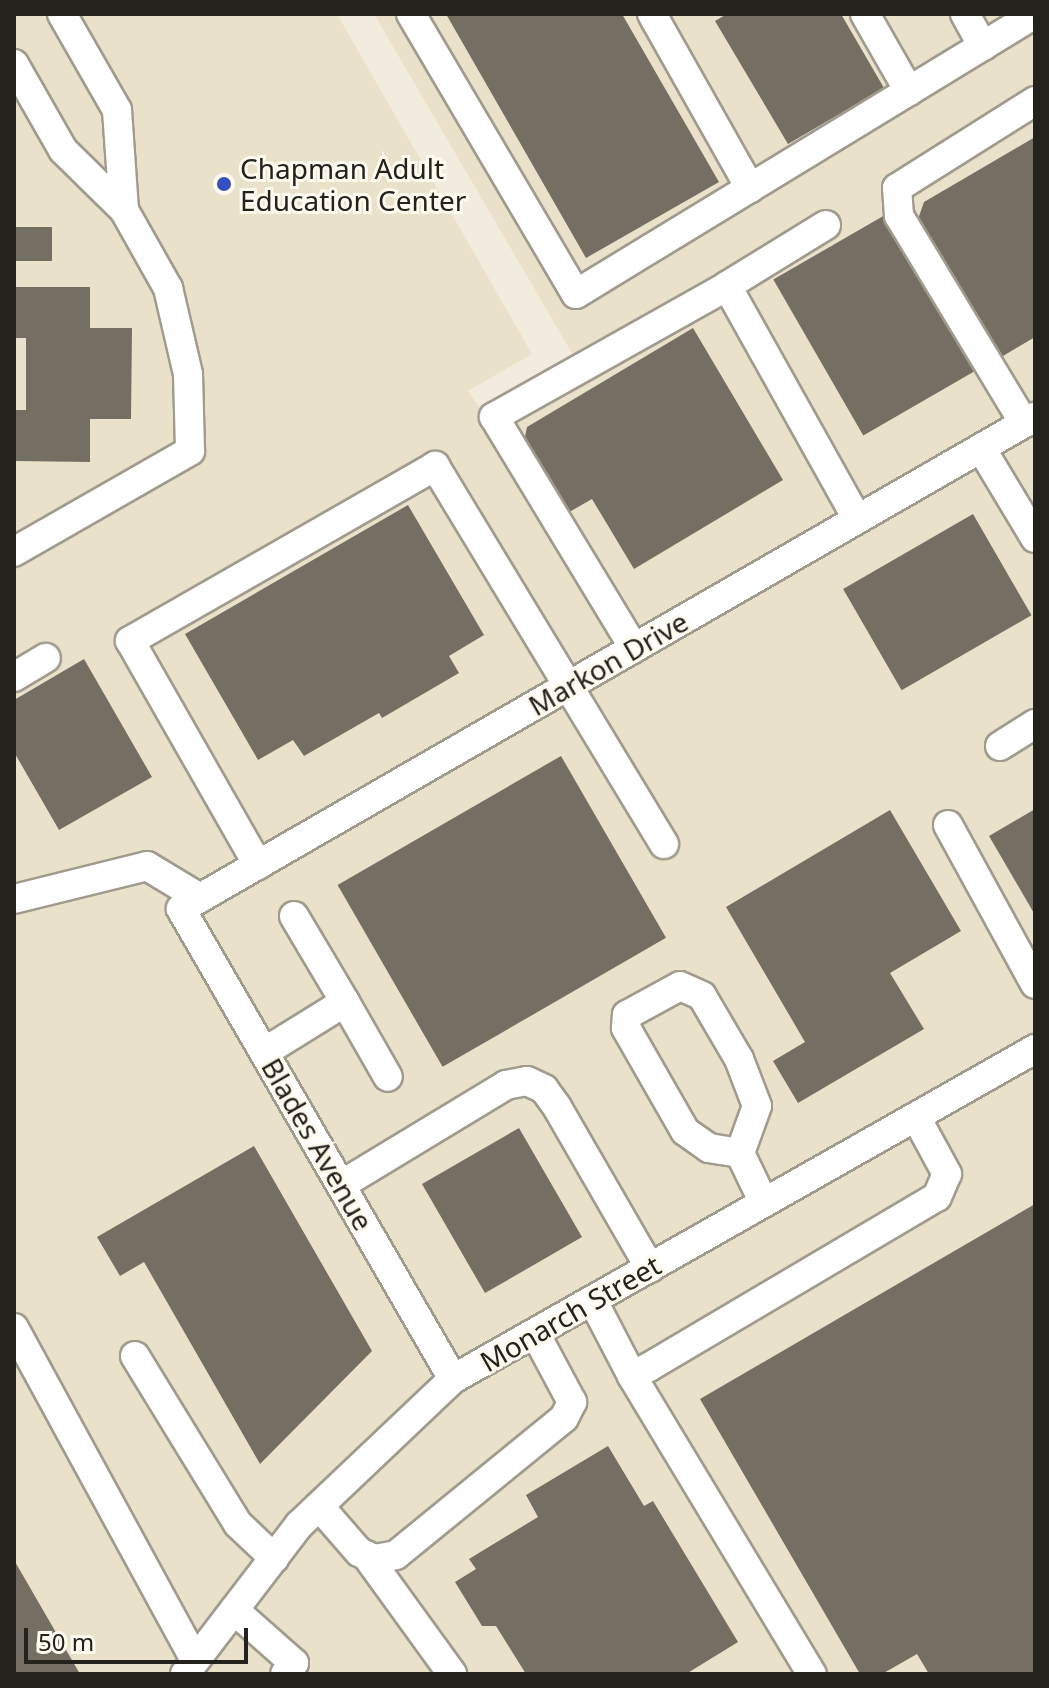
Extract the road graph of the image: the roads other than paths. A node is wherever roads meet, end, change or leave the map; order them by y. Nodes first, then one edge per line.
1 (62, 14) edge
2 (411, 14) edge
3 (652, 14) edge
4 (865, 14) edge
5 (965, 14) edge
6 (1035, 14) edge
7 (983, 46) junction
8 (14, 64) edge
9 (909, 91) junction
10 (1035, 101) edge
11 (750, 188) junction
12 (124, 210) junction
13 (826, 225) dead end
14 (727, 286) junction
15 (1030, 420) edge
16 (981, 448) junction
17 (1027, 513) edge
18 (857, 519) junction
19 (1035, 538) edge
20 (14, 552) edge
21 (634, 648) junction
22 (46, 658) dead end
23 (14, 677) edge
24 (569, 686) junction
25 (1035, 724) edge
26 (1000, 746) dead end
27 (948, 825) dead end
28 (664, 844) dead end
29 (258, 865) junction
30 (14, 899) edge
31 (190, 904) junction
32 (294, 916) dead end
33 (1035, 984) edge
34 (345, 1002) junction
35 (1035, 1049) edge
36 (266, 1051) junction
37 (388, 1077) dead end
38 (916, 1117) junction
39 (740, 1153) junction
40 (341, 1185) junction
41 (764, 1203) junction
42 (650, 1268) junction
43 (593, 1301) junction
44 (14, 1328) edge
45 (535, 1333) junction
46 (135, 1356) dead end
47 (632, 1376) junction
48 (453, 1379) junction
49 (319, 1506) junction
50 (366, 1555) junction
51 (274, 1558) junction
52 (234, 1610) junction
53 (190, 1667) edge
54 (295, 1670) edge
55 (452, 1674) edge
56 (812, 1674) edge

1 - 12 street
2 - 11 street
3 - 11 street
4 - 9 street
5 - 7 street
6 - 7 street
7 - 9 street
8 - 12 street
9 - 11 street
10 - 15 street
12 - 20 street
13 - 14 street
14 - 18 street
14 - 21 street
15 - 16 street, Markon Drive
16 - 17 street
16 - 18 street, Markon Drive
17 - 19 street
18 - 21 street, Markon Drive
21 - 24 street, Markon Drive
22 - 23 street
24 - 28 street
24 - 29 street, Markon Drive
24 - 29 street
25 - 26 street
27 - 33 street
29 - 31 street, Markon Drive
30 - 31 street
31 - 36 street, Blades Avenue
32 - 34 street
34 - 36 street
34 - 37 street
35 - 38 street, Monarch Street
36 - 40 street, Blades Avenue
38 - 41 street, Monarch Street
38 - 47 street
39 - 39 street
39 - 41 street
40 - 42 street
40 - 48 street, Blades Avenue
41 - 42 street, Monarch Street
42 - 43 street, Monarch Street
43 - 45 street, Monarch Street
43 - 47 street
44 - 53 street
45 - 48 street, Monarch Street
45 - 50 street
46 - 51 street
47 - 56 street
48 - 49 street, Monarch Street
49 - 50 street
49 - 51 street, Monarch Street
50 - 55 street
51 - 52 street, Monarch Street
52 - 53 street, Monarch Street
52 - 54 street

